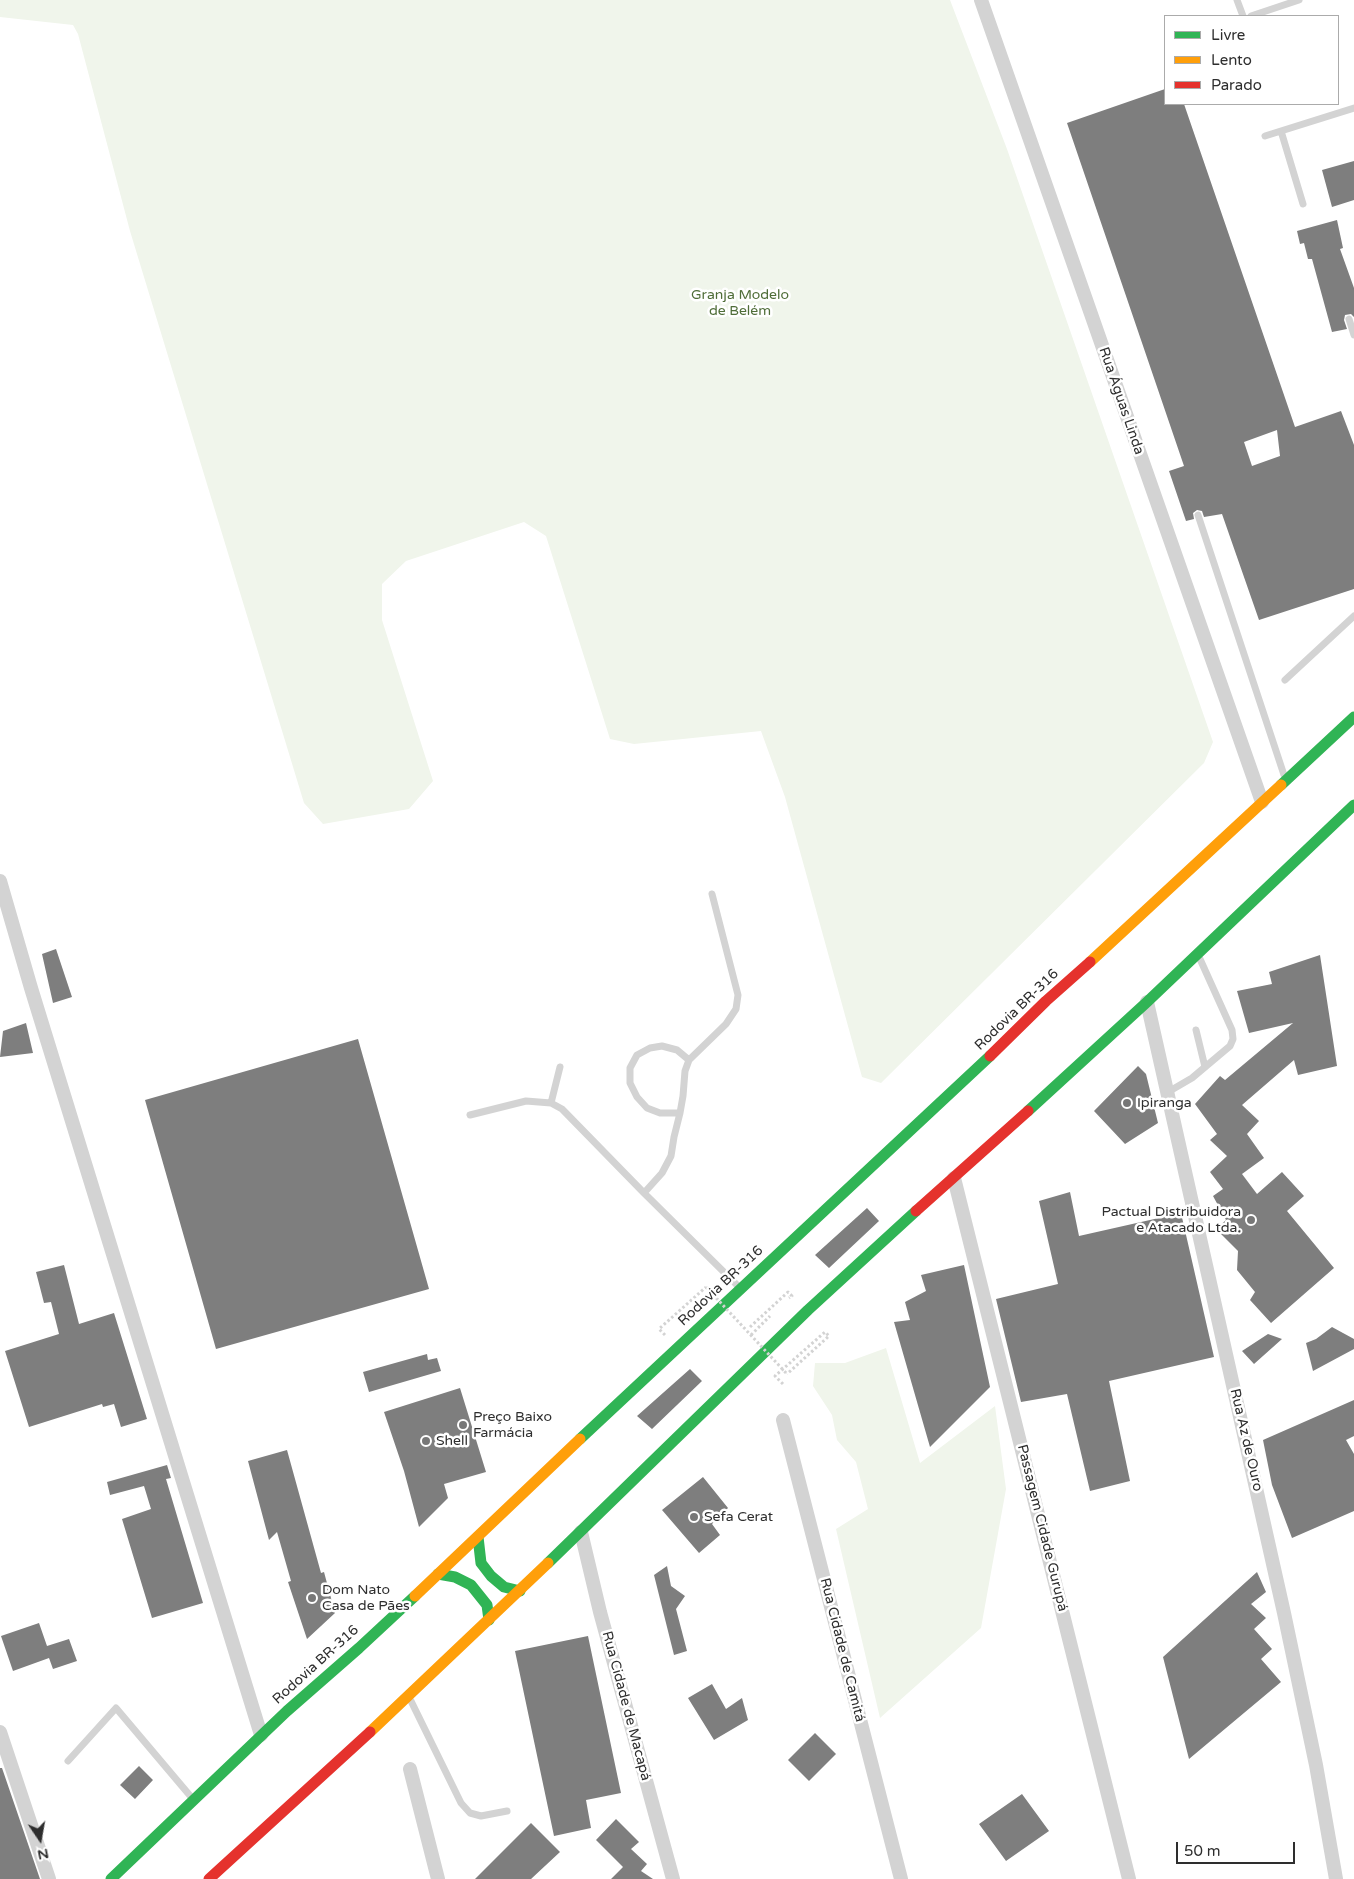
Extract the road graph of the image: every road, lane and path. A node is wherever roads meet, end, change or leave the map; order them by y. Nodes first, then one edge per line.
1 (981, 0) edge
2 (1237, 0) edge
3 (1299, 0) edge
4 (1243, 15) edge
5 (1254, 15) edge
6 (1354, 108) edge
7 (1281, 131) junction
8 (1266, 136) dead end
9 (1302, 204) dead end
10 (1349, 319) dead end
11 (1354, 335) edge
12 (1198, 515) dead end
13 (1354, 616) edge
14 (1285, 680) dead end
15 (1354, 717) edge
16 (1286, 780) junction
17 (1262, 802) junction
18 (1354, 805) edge
19 (0, 881) edge
20 (712, 894) dead end
21 (1198, 954) junction
22 (1147, 1002) junction
23 (1196, 1030) dead end
24 (689, 1060) junction
25 (560, 1068) dead end
26 (1204, 1068) junction
27 (1168, 1092) junction
28 (551, 1103) junction
29 (680, 1114) junction
30 (470, 1115) dead end
31 (954, 1178) junction
32 (644, 1193) junction
33 (706, 1287) dead end
34 (741, 1289) junction
35 (785, 1303) dead end
36 (771, 1315) dead end
37 (750, 1327) dead end
38 (751, 1335) junction
39 (783, 1384) dead end
40 (783, 1420) dead end
41 (581, 1532) junction
42 (478, 1537) junction
43 (438, 1574) junction
44 (520, 1591) junction
45 (489, 1620) junction
46 (409, 1696) junction
47 (0, 1732) edge
48 (261, 1735) junction
49 (68, 1762) dead end
50 (410, 1769) dead end
51 (194, 1800) junction
52 (507, 1811) dead end
53 (49, 1879) edge
54 (110, 1879) edge
55 (209, 1879) edge
56 (438, 1879) edge
57 (673, 1879) edge
58 (901, 1879) edge
59 (1129, 1879) edge
60 (1336, 1879) edge

1 - 17 street, Rua Águas Linda
2 - 4 lane
3 - 5 lane
6 - 7 lane
7 - 8 lane
7 - 9 lane
10 - 11 lane
12 - 16 lane
13 - 14 lane
15 - 16 highway, Rodovia BR-316
16 - 17 highway, Rodovia BR-316
17 - 34 highway, Rodovia BR-316
18 - 21 highway
19 - 48 street
20 - 24 lane
21 - 22 highway
21 - 26 lane
22 - 27 street, Rua Az de Ouro
22 - 31 highway
23 - 26 lane
24 - 29 lane
24 - 29 lane
25 - 28 lane
26 - 27 lane
27 - 60 street, Rua Az de Ouro
28 - 30 lane
28 - 32 lane
29 - 32 lane
31 - 41 highway
31 - 59 street, Passagem Cidade Gurupá
32 - 34 lane
33 - 38 path, bridge
34 - 42 highway, Rodovia BR-316
35 - 37 path
36 - 38 path
38 - 39 path, bridge
40 - 58 street, Rua Cidade de Camitá
41 - 44 highway
41 - 57 street, Rua Cidade de Macapá
42 - 43 highway, Rodovia BR-316
42 - 44 highway
43 - 45 highway
43 - 48 highway, Rodovia BR-316
44 - 45 highway
45 - 46 highway
46 - 52 lane
46 - 55 highway
47 - 53 street
48 - 51 highway, Rodovia BR-316
49 - 51 lane
50 - 56 street
51 - 54 highway, Rodovia BR-316

